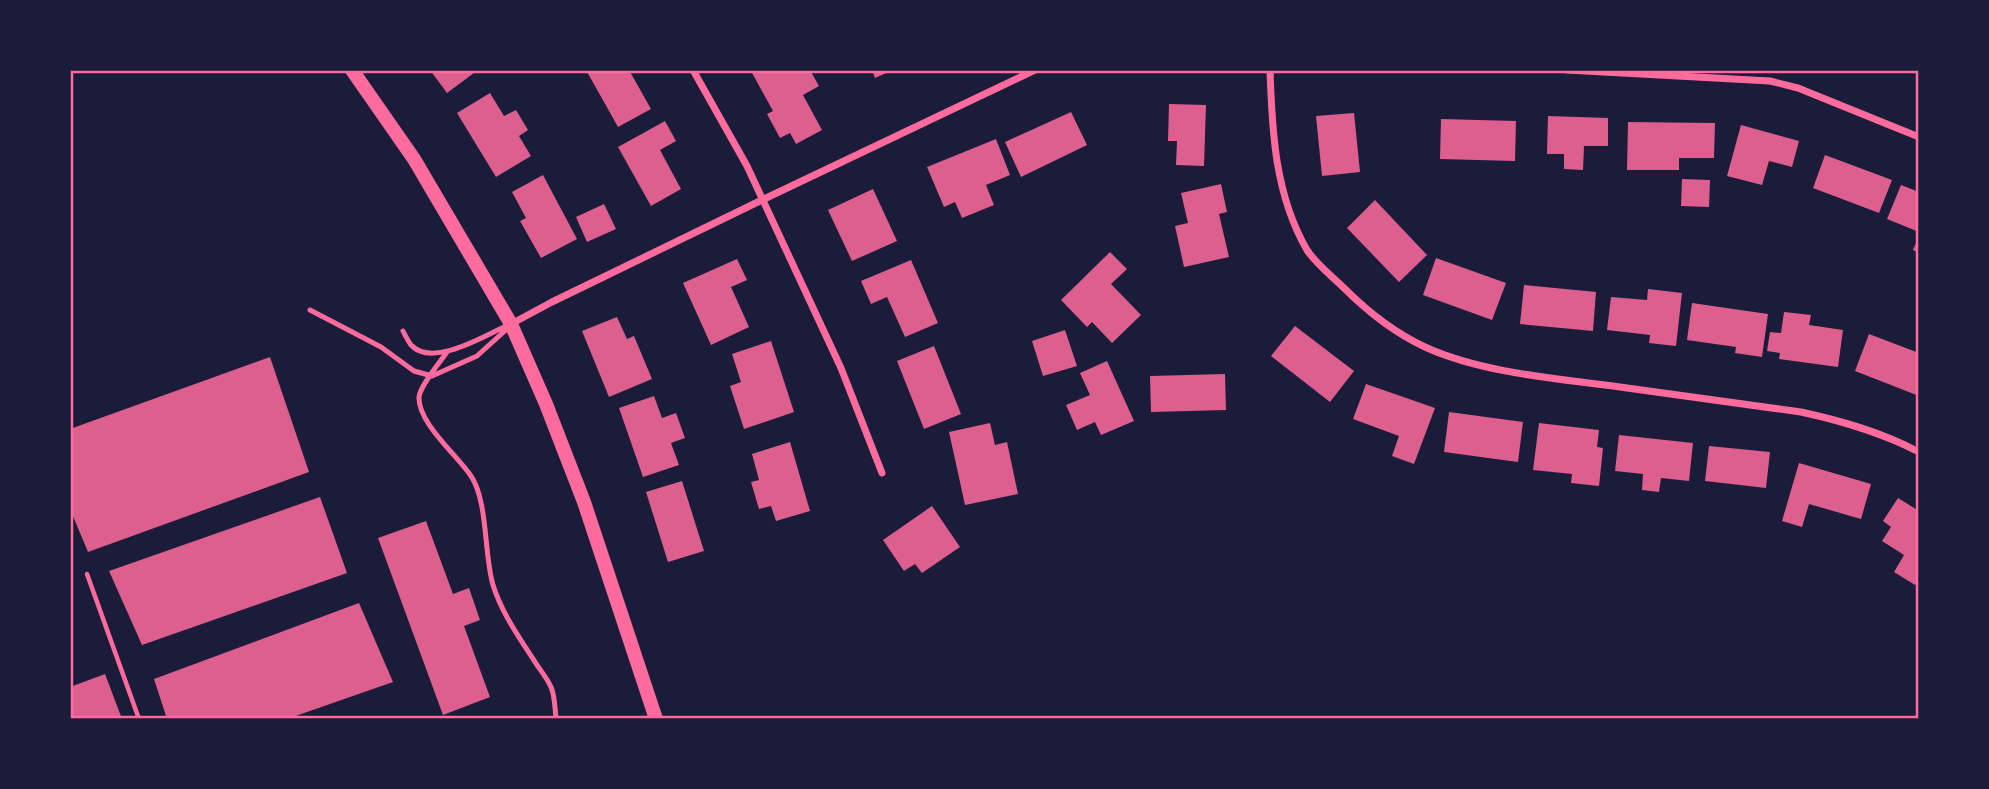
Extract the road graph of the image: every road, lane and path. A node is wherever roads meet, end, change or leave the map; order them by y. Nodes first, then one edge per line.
1 (352, 70) edge
2 (693, 70) edge
3 (1035, 70) edge
4 (1270, 70) edge
5 (1567, 70) edge
6 (1919, 137) edge
7 (762, 200) junction
8 (310, 310) dead end
9 (511, 324) junction
10 (403, 331) dead end
11 (447, 352) junction
12 (432, 376) junction
13 (1919, 452) edge
14 (882, 473) dead end
15 (87, 574) dead end
16 (139, 719) edge
17 (556, 719) edge
18 (656, 719) edge

1 - 9 main road
2 - 7 street
3 - 7 street
4 - 13 street
5 - 6 street
7 - 9 street
7 - 14 street
8 - 12 lane
9 - 11 lane
9 - 12 lane
9 - 18 main road
10 - 11 lane
11 - 12 lane
12 - 17 lane
15 - 16 path

